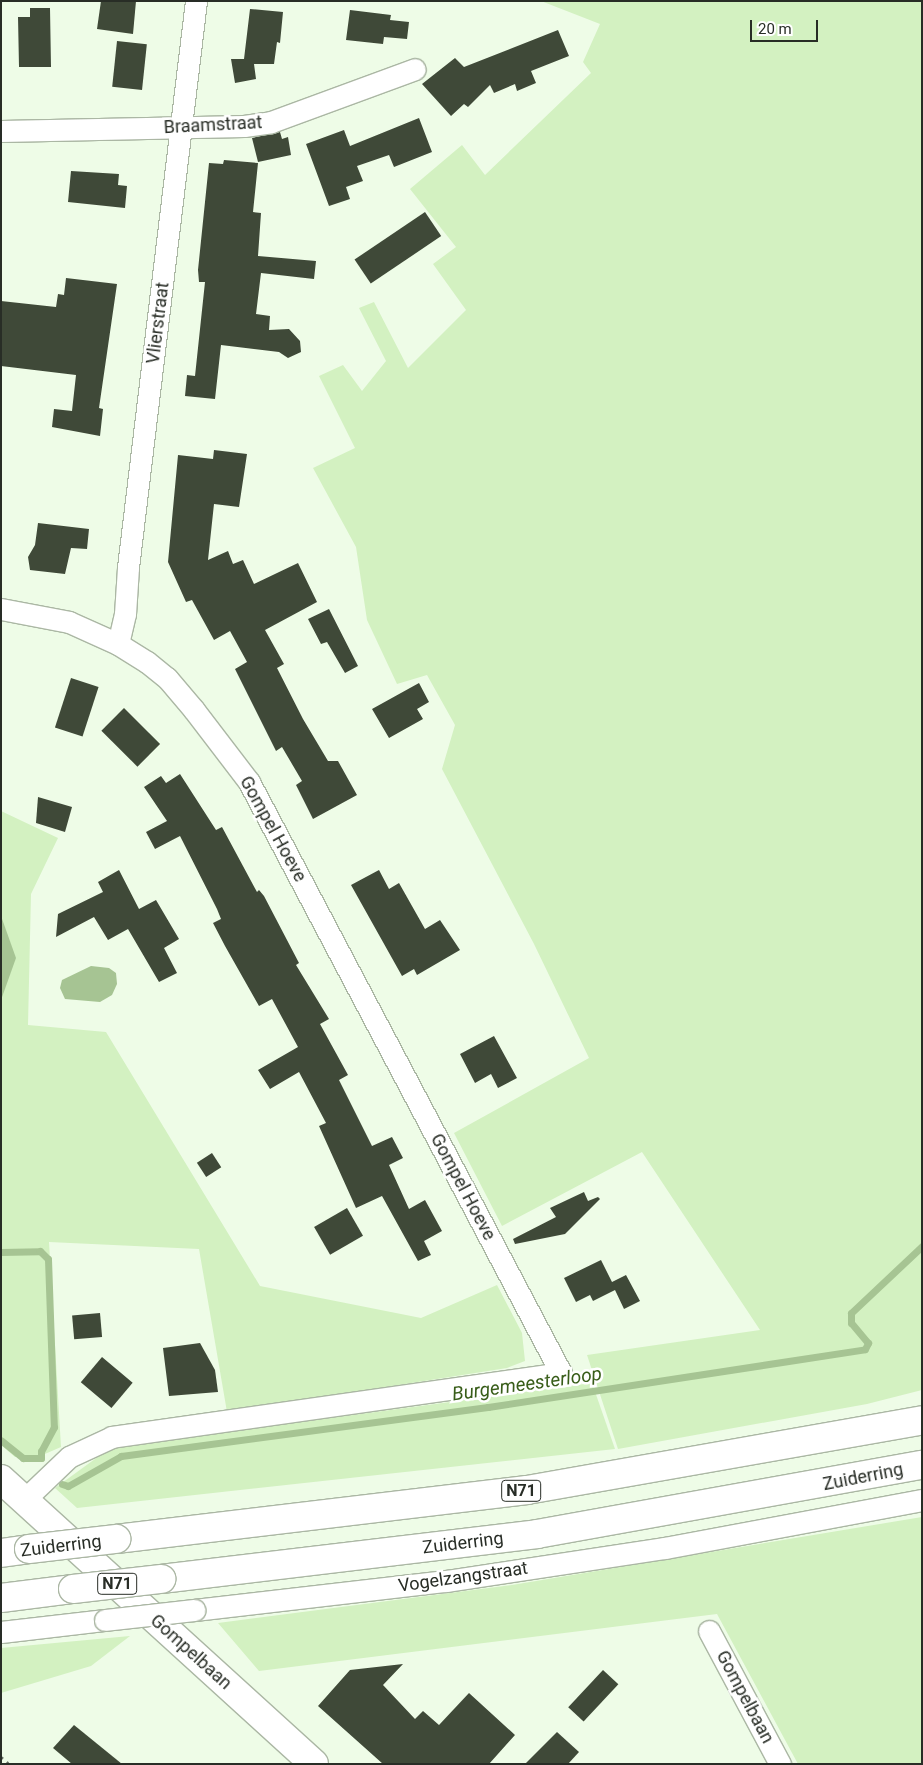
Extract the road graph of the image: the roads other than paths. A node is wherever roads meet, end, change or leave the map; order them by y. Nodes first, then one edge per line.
1 (196, 1) edge
2 (415, 69) dead end
3 (182, 128) junction
4 (1, 131) edge
5 (1, 609) edge
6 (118, 644) junction
7 (922, 1420) edge
8 (922, 1465) edge
9 (1, 1479) edge
10 (24, 1500) junction
11 (922, 1500) edge
12 (1, 1552) edge
13 (1, 1598) edge
14 (709, 1631) dead end
15 (1, 1632) edge
16 (314, 1764) edge
17 (780, 1764) edge

1 - 3 street, Vlierstraat
2 - 3 street, Braamstraat
3 - 4 street, Braamstraat
3 - 6 street, Vlierstraat
5 - 6 street, Gompel Hoeve
6 - 10 street, Gompel Hoeve
7 - 12 main road, Zuiderring / N71, bridge
8 - 13 main road, Zuiderring / N71, bridge
9 - 10 main road, Gompelbaan
10 - 16 main road, Gompelbaan
11 - 15 street, Vogelzangstraat, bridge
14 - 17 street, Gompelbaan

